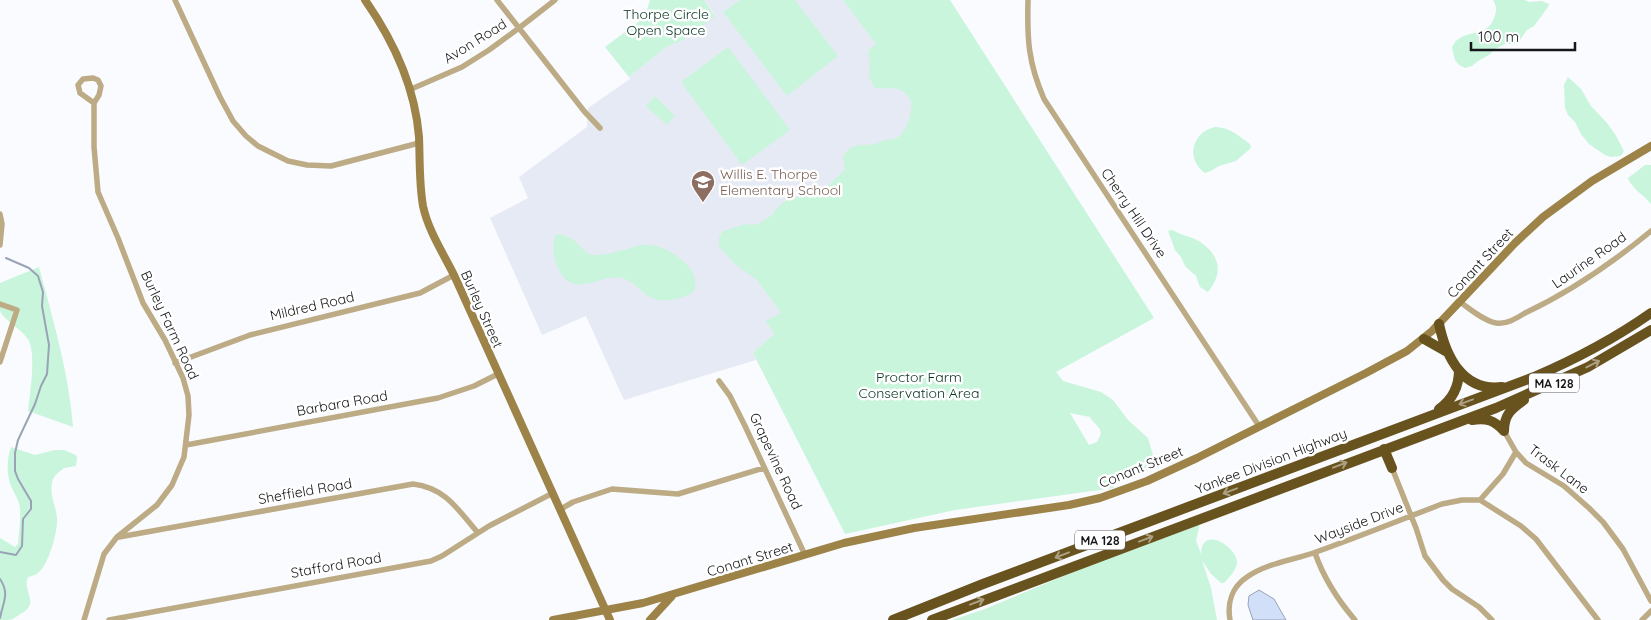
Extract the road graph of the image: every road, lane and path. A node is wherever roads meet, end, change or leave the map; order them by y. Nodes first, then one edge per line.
1 (175, 0) edge
2 (365, 0) edge
3 (497, 0) edge
4 (555, 0) edge
5 (1028, 0) edge
6 (519, 28) junction
7 (409, 90) junction
8 (94, 103) junction
9 (600, 128) dead end
10 (419, 143) junction
11 (1651, 146) edge
12 (0, 214) edge
13 (1651, 231) edge
14 (0, 245) edge
15 (454, 275) junction
16 (1460, 302) junction
17 (0, 304) edge
18 (1651, 313) edge
19 (1440, 324) junction
20 (1651, 330) edge
21 (1424, 339) junction
22 (1448, 353) junction
23 (0, 362) edge
24 (176, 363) junction
25 (1459, 370) junction
26 (498, 374) junction
27 (719, 381) dead end
28 (1512, 385) junction
29 (1542, 388) junction
30 (1431, 415) junction
31 (1452, 424) junction
32 (1259, 426) junction
33 (1504, 431) junction
34 (186, 445) junction
35 (1384, 449) junction
36 (1516, 452) junction
37 (764, 468) junction
38 (1392, 468) joint
39 (553, 493) junction
40 (1480, 500) junction
41 (561, 509) junction
42 (1411, 516) junction
43 (478, 533) junction
44 (117, 537) junction
45 (1315, 552) junction
46 (805, 555) junction
47 (674, 594) junction
48 (1651, 601) edge
49 (606, 610) junction
50 (1651, 611) edge
51 (84, 620) edge
52 (109, 620) edge
53 (553, 620) edge
54 (610, 620) edge
55 (650, 620) edge
56 (893, 620) edge
57 (932, 620) edge
58 (1230, 620) edge
59 (1355, 620) edge
60 (1492, 620) edge
61 (1598, 620) edge
62 (1642, 620) edge

1 - 10 street
2 - 7 main road, Burley Street
3 - 6 street
4 - 6 street
5 - 32 street, Cherry Hill Drive
6 - 7 street, Avon Road
6 - 9 street, Avon Road
7 - 10 main road, Burley Street
8 - 8 street, Burley Farm Road
8 - 24 street, Burley Farm Road
10 - 15 main road, Burley Street
11 - 16 main road, Conant Street
12 - 14 street
13 - 16 street, Laurine Road
15 - 24 street, Mildred Road
15 - 26 main road, Burley Street
16 - 19 main road, Conant Street
17 - 23 street
18 - 28 highway, Yankee Division Highway / MA 128
19 - 21 main road, Conant Street
19 - 22 highway
29 -> 20 highway, Yankee Division Highway / MA 128
21 - 22 highway
21 - 32 main road, Conant Street
22 - 25 highway
24 - 34 street, Burley Farm Road
25 - 28 highway
25 - 30 highway
26 - 34 street, Barbara Road
26 - 39 main road, Burley Street
27 - 37 street, Grapevine Road
28 -> 30 highway, Yankee Division Highway / MA 128
29 - 31 highway, Yankee Division Highway / MA 128
29 - 33 highway
30 -> 56 highway, Yankee Division Highway / MA 128
31 - 33 highway
31 - 35 highway, Yankee Division Highway / MA 128
32 - 46 main road, Conant Street
33 - 36 street, Trask Lane
34 - 44 street, Burley Farm Road
35 - 38 highway
57 -> 35 highway, Yankee Division Highway / MA 128
36 - 40 street
36 - 48 street, Trask Lane
37 - 41 street
37 - 46 street, Grapevine Road
38 - 42 street
39 - 41 main road, Burley Street
39 - 43 street, Stafford Road
40 - 42 street, Wayside Drive
40 - 61 street
41 - 49 main road, Burley Street
42 - 45 street, Wayside Drive
42 - 60 street
43 - 44 street, Sheffield Road
43 - 52 street, Stafford Road
44 - 51 street, Burley Farm Road
45 - 58 street, Wayside Drive
45 - 59 street
46 - 47 main road, Conant Street
47 - 49 main road, Conant Street
47 - 55 main road
49 - 53 main road, Conant Street
49 - 54 main road, Burley Street
50 - 62 street

